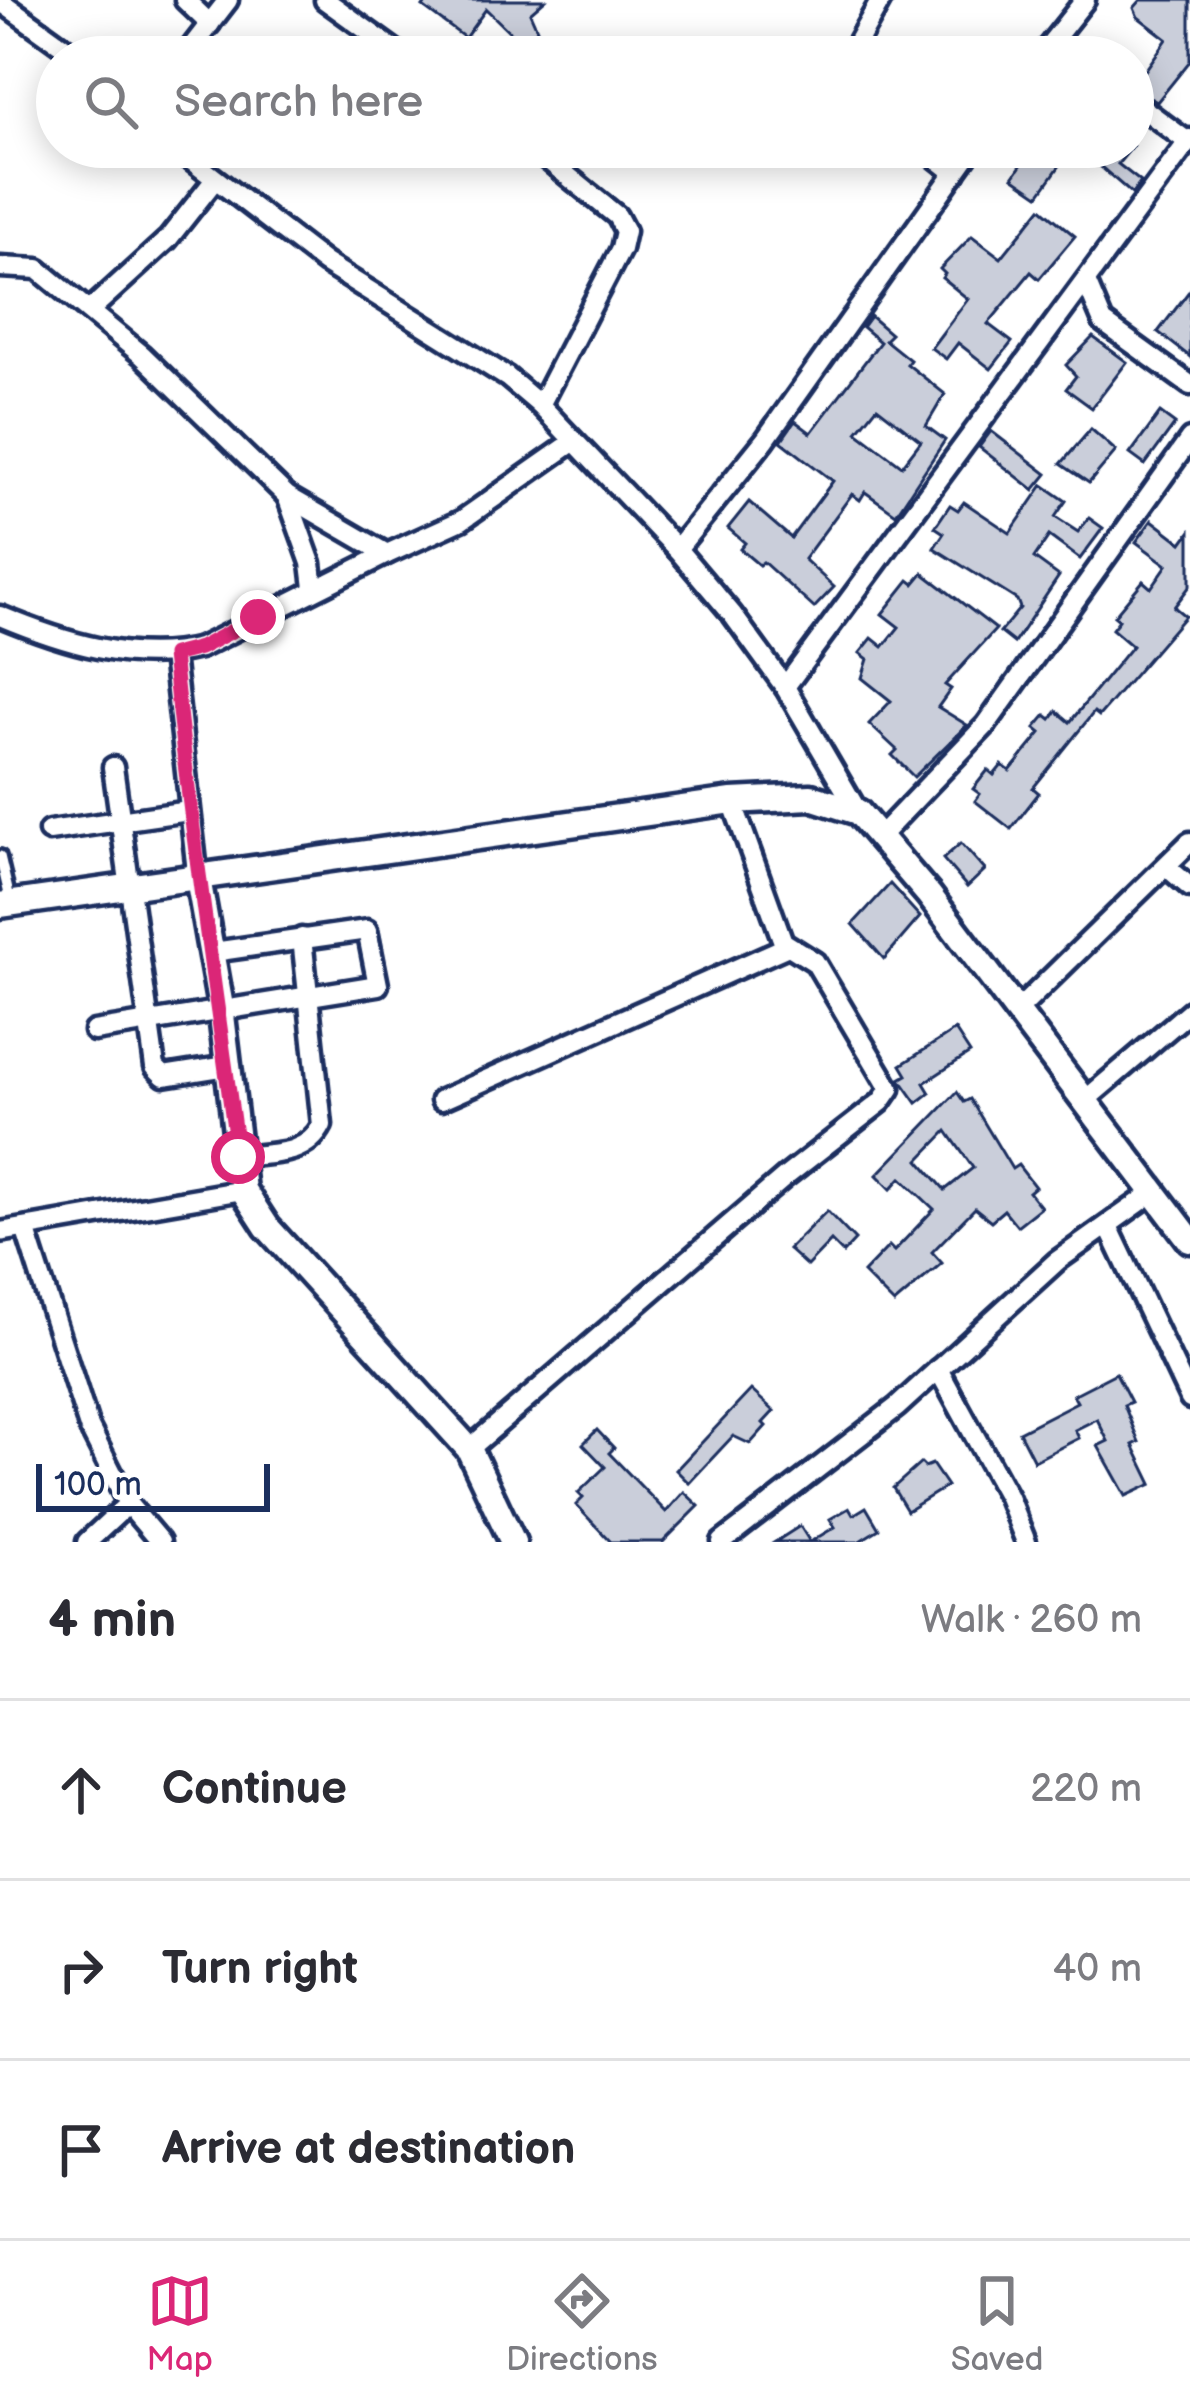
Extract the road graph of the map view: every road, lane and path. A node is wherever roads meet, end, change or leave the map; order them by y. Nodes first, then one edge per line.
1 (184, 0) edge
2 (228, 0) edge
3 (325, 0) edge
4 (881, 0) edge
5 (1085, 0) edge
6 (0, 1) edge
7 (210, 24) junction
8 (49, 36) edge
9 (201, 36) edge
10 (375, 36) edge
11 (861, 36) edge
12 (1056, 36) edge
13 (1154, 115) edge
14 (1189, 140) edge
15 (197, 168) edge
16 (558, 168) edge
17 (949, 168) edge
18 (958, 168) edge
19 (955, 173) junction
20 (213, 182) junction
21 (0, 268) edge
22 (1087, 284) junction
23 (89, 311) junction
24 (1061, 320) junction
25 (1103, 322) junction
26 (1190, 386) edge
27 (540, 405) junction
28 (1190, 439) edge
29 (573, 442) junction
30 (287, 496) junction
31 (677, 549) junction
32 (387, 554) junction
33 (314, 587) junction
34 (0, 616) edge
35 (173, 655) junction
36 (785, 687) junction
37 (113, 767) dead end
38 (732, 801) junction
39 (189, 811) junction
40 (858, 812) junction
41 (120, 821) junction
42 (49, 831) dead end
43 (880, 836) junction
44 (1190, 842) edge
45 (0, 856) edge
46 (1168, 868) junction
47 (197, 872) junction
48 (129, 885) junction
49 (1190, 887) edge
50 (6, 904) edge
51 (302, 938) junction
52 (788, 946) junction
53 (213, 952) junction
54 (310, 995) junction
55 (221, 1007) junction
56 (1017, 1011) junction
57 (1190, 1011) edge
58 (151, 1020) junction
59 (94, 1031) dead end
60 (226, 1066) junction
61 (441, 1100) dead end
62 (1082, 1102) junction
63 (238, 1157) junction
64 (243, 1190) junction
65 (1151, 1194) junction
66 (1108, 1226) junction
67 (25, 1228) junction
68 (0, 1232) edge
69 (1190, 1240) edge
70 (938, 1369) junction
71 (1190, 1399) edge
72 (469, 1449) junction
73 (128, 1504) junction
74 (512, 1541) edge
75 (87, 1542) edge
76 (160, 1542) edge
77 (722, 1542) edge
78 (1026, 1542) edge

1 - 7 street
2 - 7 street
3 - 10 street
4 - 11 street
5 - 12 street
6 - 8 street
7 - 9 street
13 - 14 street
14 - 22 street
15 - 20 street
16 - 27 street
17 - 19 street
18 - 19 street
19 - 31 street
20 - 23 street
20 - 27 street
21 - 23 street
22 - 24 street
22 - 25 street
23 - 30 street
24 - 25 street
24 - 36 street
25 - 26 street
27 - 29 street
28 - 43 street
29 - 31 street
29 - 32 street
30 - 32 street
30 - 33 street
31 - 36 street
32 - 33 street
33 - 35 street
34 - 35 street
35 - 39 street
36 - 40 street
37 - 41 street
38 - 40 street
38 - 47 street
38 - 52 street
39 - 41 street
39 - 47 street
40 - 43 street
41 - 42 street
41 - 48 street
43 - 56 street
44 - 46 street
45 - 50 lane
46 - 49 street
46 - 56 street
47 - 48 street
47 - 53 street
48 - 50 street
48 - 58 street
51 - 53 street
51 - 54 street
51 - 54 street
52 - 61 street
52 - 72 street
53 - 55 street
54 - 55 street
54 - 63 street
55 - 58 street
55 - 60 street
56 - 62 street
57 - 62 street
58 - 59 street
58 - 60 street
60 - 63 street
62 - 65 street
63 - 64 street
64 - 67 street
64 - 72 street
65 - 66 street
65 - 69 street
66 - 70 street
66 - 71 street
67 - 68 street
67 - 73 street
70 - 77 street
70 - 78 street
72 - 74 street
73 - 75 street
73 - 76 street

